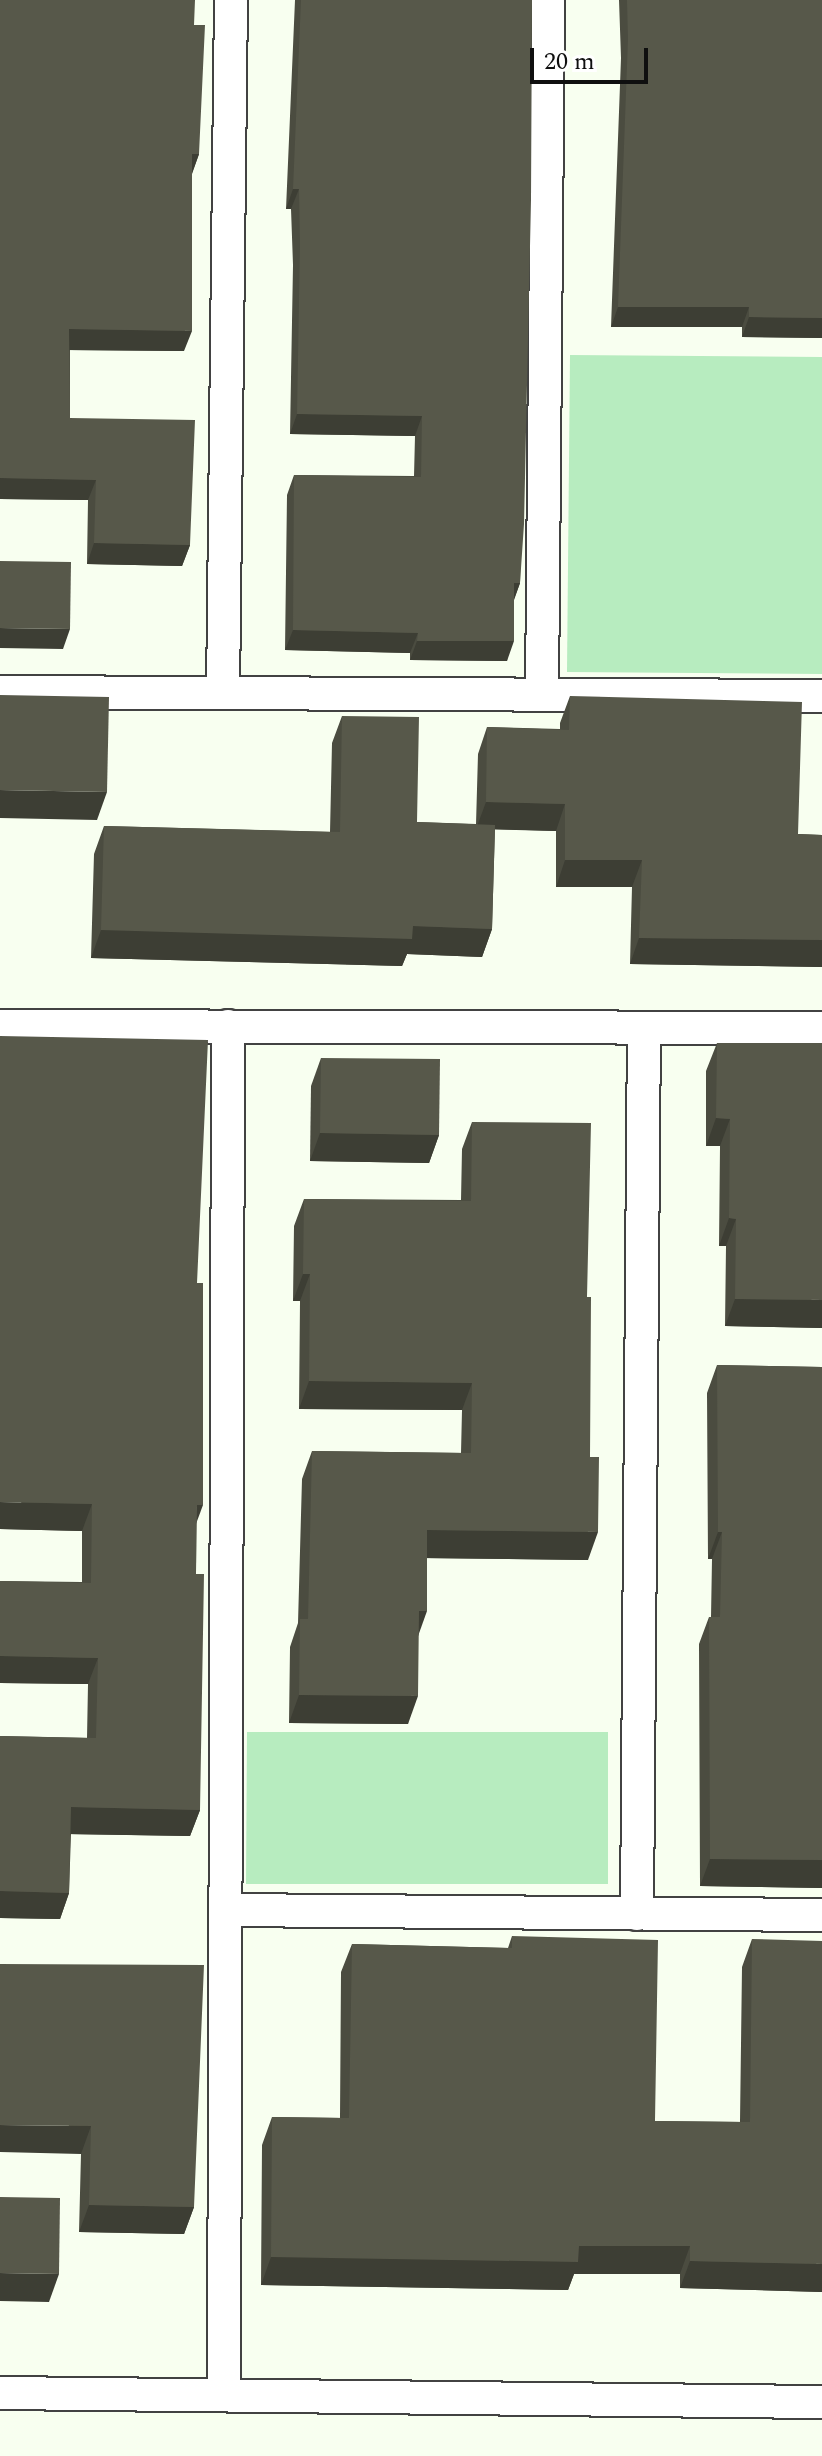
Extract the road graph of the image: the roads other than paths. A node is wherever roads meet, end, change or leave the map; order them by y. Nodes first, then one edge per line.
1 (231, 0) edge
2 (548, 0) edge
3 (0, 692) edge
4 (223, 693) junction
5 (542, 694) junction
6 (822, 696) edge
7 (0, 1026) edge
8 (228, 1026) junction
9 (644, 1028) junction
10 (822, 1028) edge
11 (225, 1910) junction
12 (637, 1914) junction
13 (822, 1915) edge
14 (0, 2393) edge
15 (224, 2395) junction
16 (822, 2402) edge

1 - 4 street
2 - 5 street
3 - 4 street
4 - 5 street
5 - 6 street
7 - 8 street
8 - 9 street
8 - 11 street
9 - 10 street
9 - 12 street
11 - 12 street
11 - 15 street
12 - 13 street
14 - 15 street
15 - 16 street

